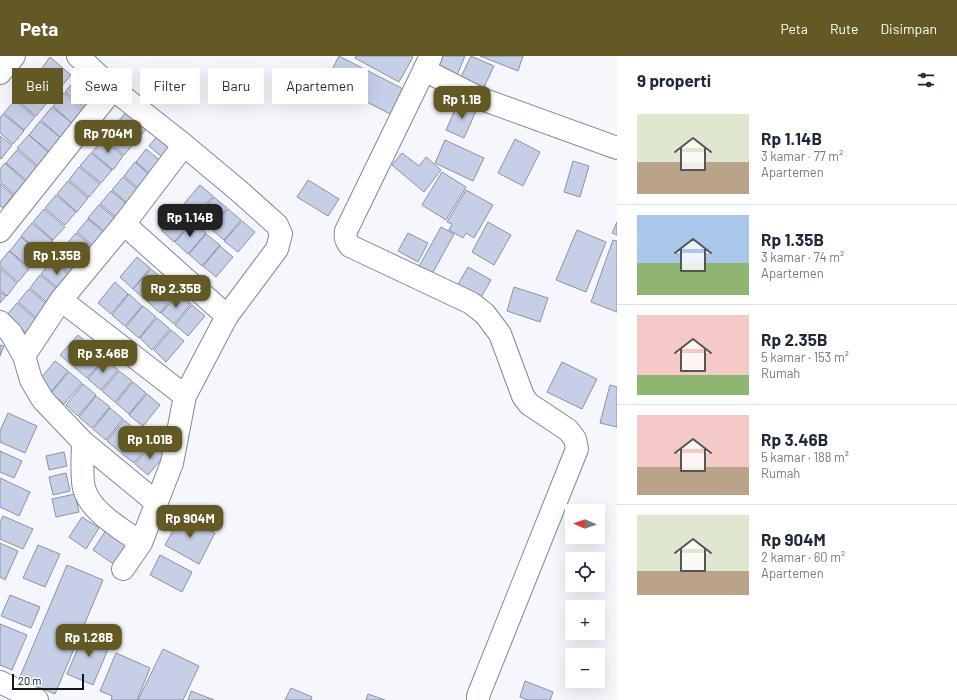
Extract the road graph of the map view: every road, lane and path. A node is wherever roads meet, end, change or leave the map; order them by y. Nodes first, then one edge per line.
1 (14, 56) edge
2 (78, 56) edge
3 (427, 63) edge
4 (91, 68) edge
5 (0, 73) edge
6 (101, 104) edge
7 (132, 104) edge
8 (184, 146) junction
9 (617, 148) edge
10 (124, 224) junction
11 (0, 231) edge
12 (61, 300) junction
13 (227, 316) junction
14 (0, 322) edge
15 (24, 356) junction
16 (185, 396) junction
17 (83, 442) junction
18 (157, 503) junction
19 (140, 542) junction
20 (123, 569) dead end
21 (0, 682) edge
22 (36, 700) edge
23 (478, 700) edge

1 - 5 street
2 - 4 street
3 - 9 street
3 - 23 street
6 - 11 street
7 - 8 street
8 - 10 street
8 - 13 street
10 - 12 street
10 - 13 street
12 - 15 street
12 - 16 street
13 - 16 street
14 - 15 street
15 - 17 street
16 - 18 street
17 - 18 street
17 - 19 street
18 - 19 street
19 - 20 street
21 - 22 street

